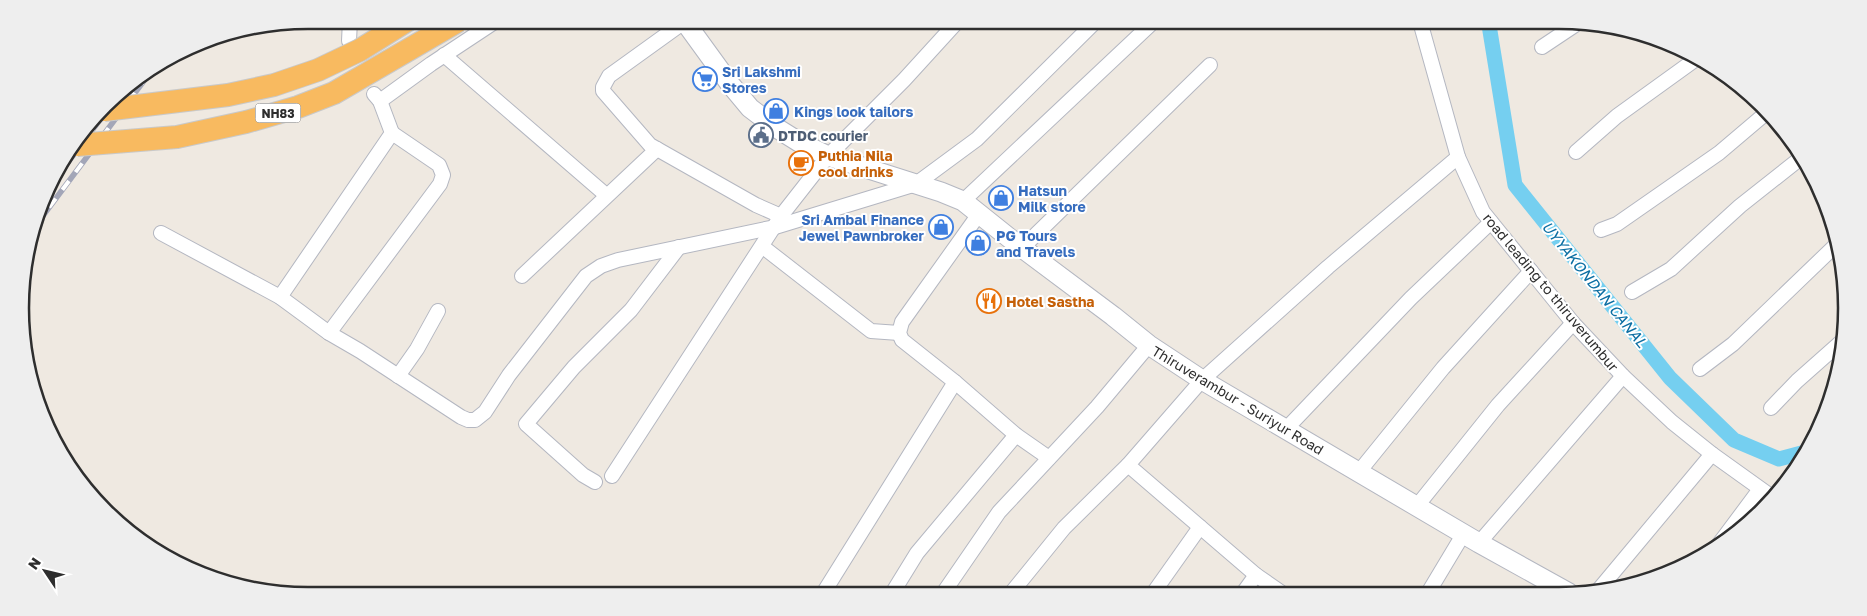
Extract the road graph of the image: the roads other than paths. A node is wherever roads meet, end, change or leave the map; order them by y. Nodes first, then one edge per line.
1 (350, 29) edge
2 (394, 29) edge
3 (444, 29) edge
4 (484, 29) edge
5 (674, 29) edge
6 (689, 29) edge
7 (951, 29) edge
8 (1088, 29) edge
9 (1146, 29) edge
10 (1422, 29) edge
11 (1570, 29) edge
12 (349, 41) dead end
13 (1542, 47) dead end
14 (444, 55) junction
15 (1691, 62) edge
16 (1210, 64) dead end
17 (113, 109) edge
18 (1762, 117) edge
19 (392, 133) junction
20 (82, 145) edge
21 (657, 149) junction
22 (1576, 152) dead end
23 (828, 156) junction
24 (1458, 157) junction
25 (1797, 161) edge
26 (916, 184) junction
27 (606, 196) junction
28 (963, 201) junction
29 (979, 214) junction
30 (778, 222) junction
31 (1491, 222) junction
32 (1601, 230) dead end
33 (161, 233) dead end
34 (679, 247) junction
35 (763, 247) junction
36 (1022, 248) junction
37 (1832, 249) edge
38 (1531, 271) junction
39 (522, 276) dead end
40 (1632, 292) dead end
41 (280, 297) junction
42 (438, 311) dead end
43 (1573, 322) junction
44 (329, 333) junction
45 (899, 334) junction
46 (1150, 345) junction
47 (1836, 347) edge
48 (1700, 369) dead end
49 (398, 376) junction
50 (1622, 376) junction
51 (1202, 380) junction
52 (954, 382) junction
53 (1771, 408) dead end
54 (1286, 429) junction
55 (1016, 435) junction
56 (1712, 454) junction
57 (1049, 458) junction
58 (1128, 465) junction
59 (1358, 473) junction
60 (612, 476) dead end
61 (596, 482) dead end
62 (1766, 493) edge
63 (1416, 506) junction
64 (1743, 518) edge
65 (1200, 527) junction
66 (1471, 538) junction
67 (1256, 575) junction
68 (1605, 583) edge
69 (827, 587) edge
70 (896, 587) edge
71 (947, 587) edge
72 (1016, 587) edge
73 (1158, 587) edge
74 (1247, 587) edge
75 (1273, 587) edge
76 (1433, 587) edge
77 (1557, 587) edge

1 - 12 street
2 - 17 highway, NH83, bridge
3 - 20 highway, NH83, bridge
4 - 14 street
5 - 21 street
6 - 23 main road, Thiruverambur - Suriyur Road
7 - 23 street
8 - 26 street
9 - 28 street
10 - 24 street, road leading to thiruverumbur
11 - 13 street
14 - 19 street
14 - 27 street
15 - 22 street
16 - 36 street
18 - 32 street
19 - 41 street
19 - 44 street
21 - 27 street
21 - 30 street
23 - 26 main road, Thiruverambur - Suriyur Road
23 - 30 street
24 - 31 street, road leading to thiruverumbur
24 - 51 street
25 - 40 street
26 - 28 main road, Thiruverambur - Suriyur Road
26 - 30 street
27 - 39 street
28 - 29 main road, Thiruverambur - Suriyur Road
29 - 36 main road, Thiruverambur - Suriyur Road
29 - 45 street
30 - 34 street
30 - 35 street
31 - 38 street, road leading to thiruverumbur
31 - 54 street
33 - 41 street
34 - 49 street
34 - 61 street
35 - 45 street
35 - 60 street
36 - 46 main road, Thiruverambur - Suriyur Road
37 - 48 street
38 - 43 street, road leading to thiruverumbur
38 - 59 street
41 - 44 street
42 - 49 street
43 - 50 street, road leading to thiruverumbur
43 - 63 street
44 - 49 street
45 - 52 street
46 - 51 main road, Thiruverambur - Suriyur Road
46 - 57 street
47 - 53 street
50 - 56 street, road leading to thiruverumbur
50 - 66 street
51 - 54 main road, Thiruverambur - Suriyur Road
51 - 58 street
52 - 55 street
52 - 69 street
54 - 59 main road, Thiruverambur - Suriyur Road
55 - 57 street
55 - 70 street
56 - 62 street, road leading to thiruverumbur
56 - 68 street
57 - 71 street
58 - 65 street
58 - 72 street
59 - 63 main road, Thiruverambur - Suriyur Road
62 - 64 street
63 - 66 main road, Thiruverambur - Suriyur Road
65 - 67 street
65 - 73 street
66 - 76 street
66 - 77 main road, Thiruverambur - Suriyur Road
67 - 74 street
67 - 75 street

